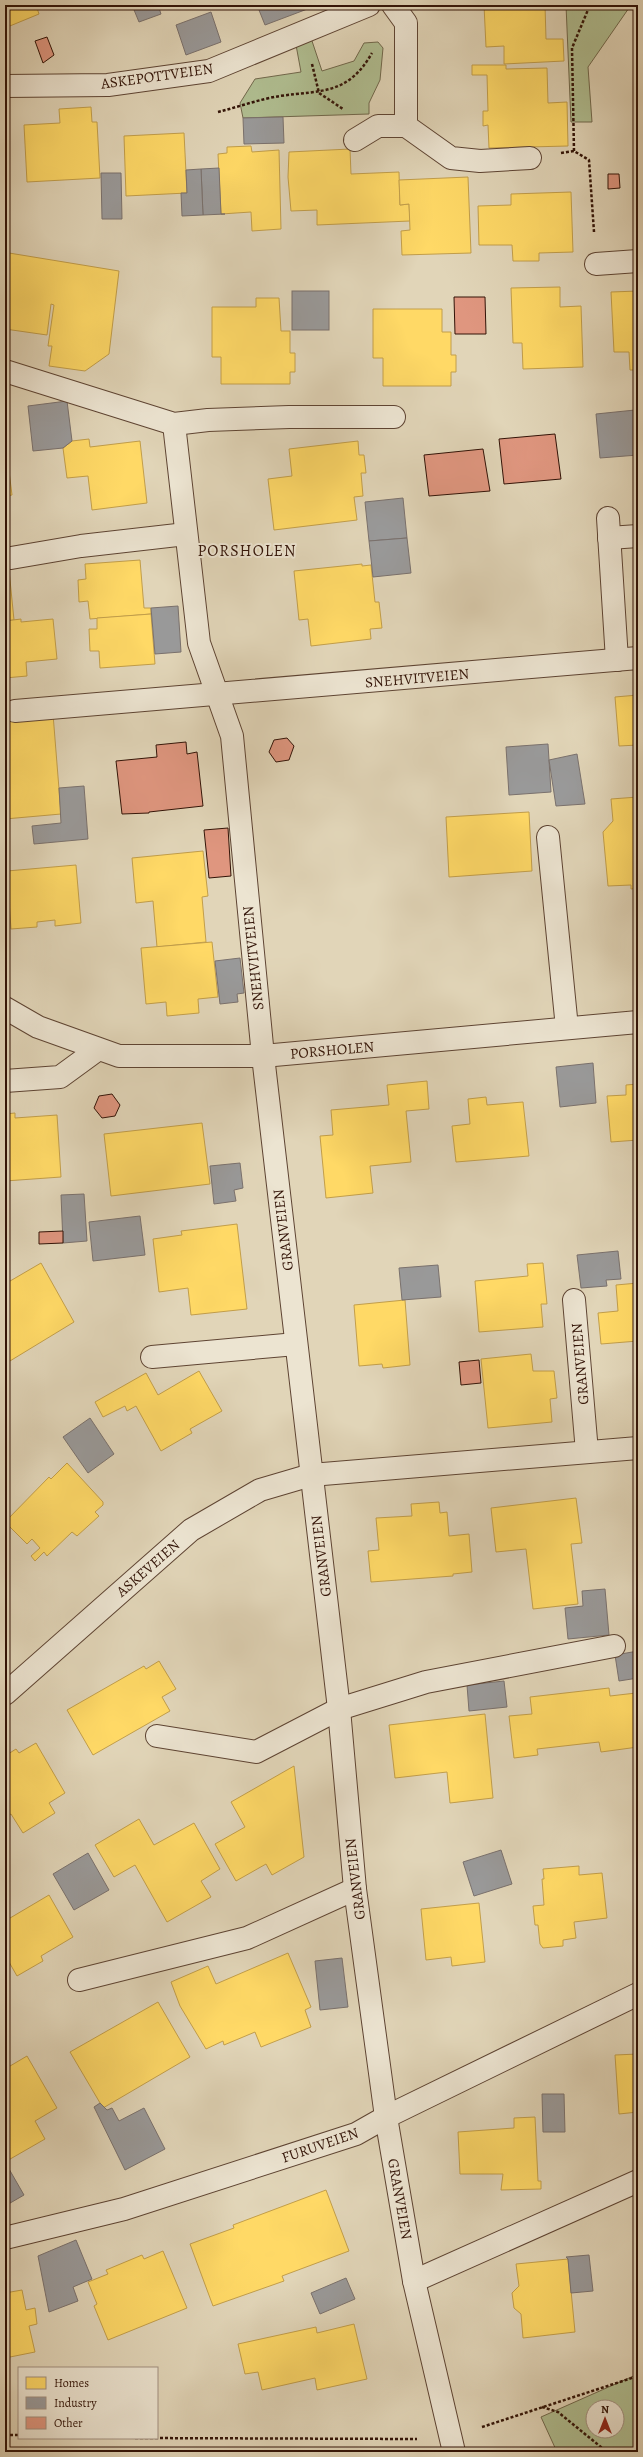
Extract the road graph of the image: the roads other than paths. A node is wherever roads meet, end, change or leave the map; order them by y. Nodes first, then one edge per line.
1 (369, 5) edge
2 (393, 5) edge
3 (5, 86) edge
4 (406, 126) junction
5 (355, 140) dead end
6 (530, 158) road end
7 (638, 261) edge
8 (596, 264) road end
9 (5, 371) edge
10 (394, 418) dead end
11 (174, 424) junction
12 (186, 534) junction
13 (638, 536) edge
14 (11, 558) dead end
15 (628, 659) edge
16 (217, 695) junction
17 (15, 710) dead end
18 (548, 837) dead end
19 (5, 1008) edge
20 (638, 1022) edge
21 (567, 1028) junction
22 (98, 1050) junction
23 (263, 1056) junction
24 (5, 1080) edge
25 (574, 1300) dead end
26 (296, 1344) junction
27 (152, 1357) dead end
28 (638, 1448) edge
29 (587, 1452) junction
30 (311, 1475) junction
31 (614, 1646) dead end
32 (5, 1694) edge
33 (339, 1709) junction
34 (157, 1736) dead end
35 (355, 1889) junction
36 (79, 1980) dead end
37 (638, 1994) edge
38 (386, 2117) junction
39 (638, 2181) edge
40 (5, 2238) edge
41 (414, 2281) junction
42 (454, 2452) edge

1 - 3 street, ASKEPOTTVEIEN
2 - 4 street
4 - 5 street
4 - 6 street
7 - 8 street
9 - 11 street
10 - 11 street
11 - 12 street, SNEHVITVEIEN
12 - 14 street
12 - 16 street, SNEHVITVEIEN
13 - 15 street, SNEHVITVEIEN
15 - 16 street, SNEHVITVEIEN
16 - 17 street
16 - 23 street, SNEHVITVEIEN
18 - 21 street
19 - 22 street, PORSHOLEN
20 - 21 street, PORSHOLEN
21 - 23 street, PORSHOLEN
22 - 23 street, PORSHOLEN
22 - 24 street
23 - 26 street, GRANVEIEN
25 - 29 street, GRANVEIEN
26 - 27 street
26 - 30 street, GRANVEIEN
28 - 29 street
29 - 30 street
30 - 32 street, ASKEVEIEN
30 - 33 street, GRANVEIEN
31 - 33 street
33 - 34 street
33 - 35 street, GRANVEIEN
35 - 36 street
35 - 38 street, GRANVEIEN
37 - 38 street, FURUVEIEN
38 - 40 street, FURUVEIEN
38 - 41 street, GRANVEIEN
39 - 41 street
41 - 42 street, GRANVEIEN

